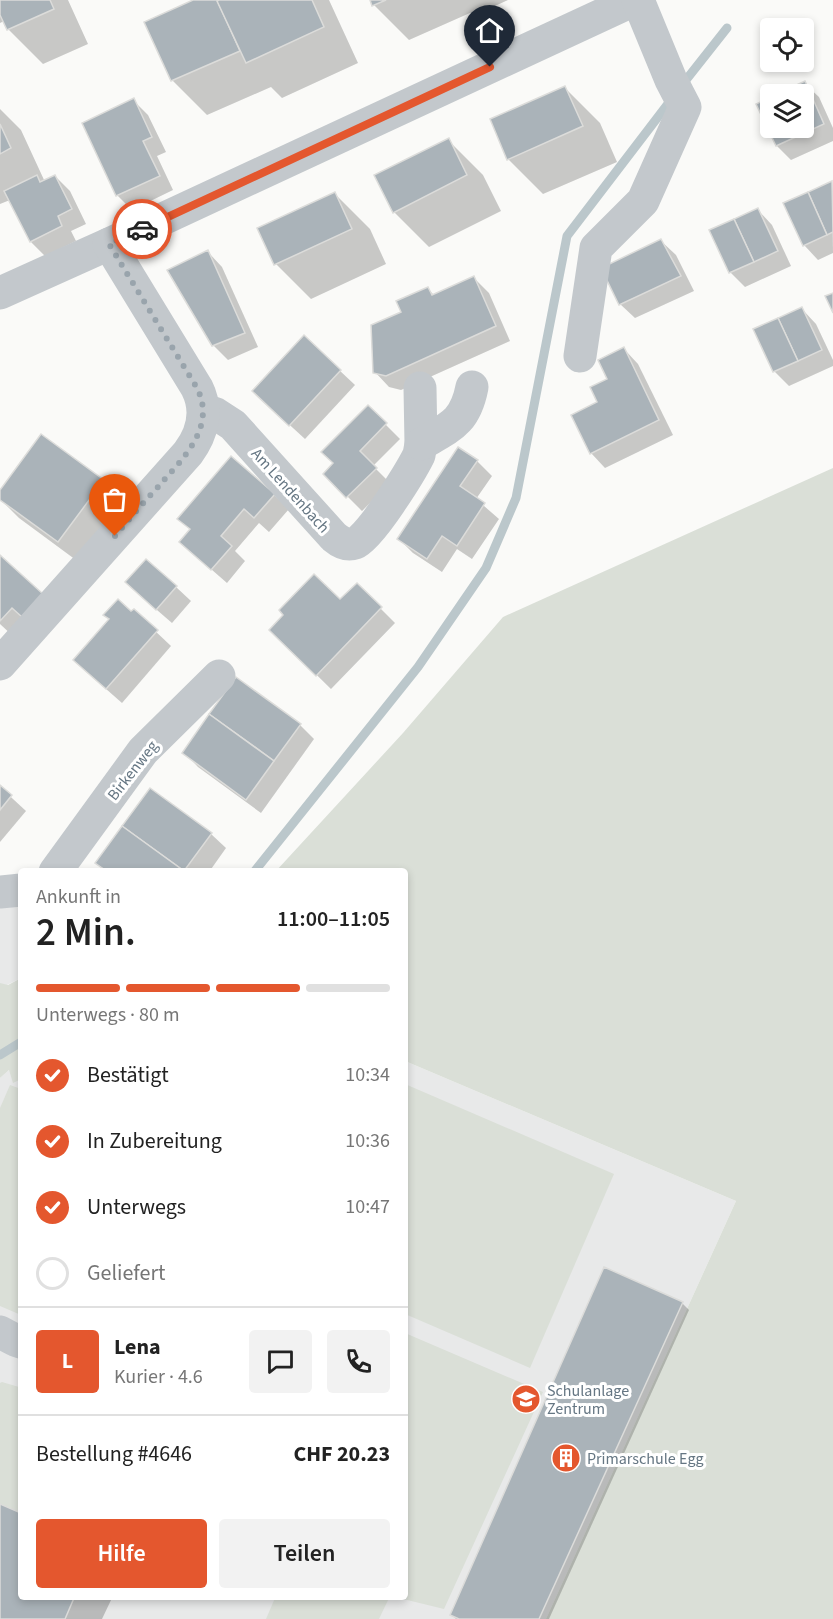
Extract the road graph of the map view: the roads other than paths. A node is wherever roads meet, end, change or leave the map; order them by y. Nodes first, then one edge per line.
1 (636, 0) edge
2 (109, 244) junction
3 (0, 293) edge
4 (580, 356) dead end
5 (472, 387) dead end
6 (420, 388) dead end
7 (204, 411) junction
8 (421, 444) junction
9 (0, 664) edge
10 (219, 676) dead end
11 (58, 868) edge
12 (18, 890) edge
13 (0, 891) edge
14 (0, 1332) edge
15 (18, 1341) edge

1 - 2 street
1 - 4 street
2 - 3 street
2 - 7 street
5 - 8 street
6 - 8 street, Am Lendenbach
7 - 8 street, Am Lendenbach
7 - 9 street
10 - 11 street, Birkenweg
12 - 13 street
14 - 15 street

